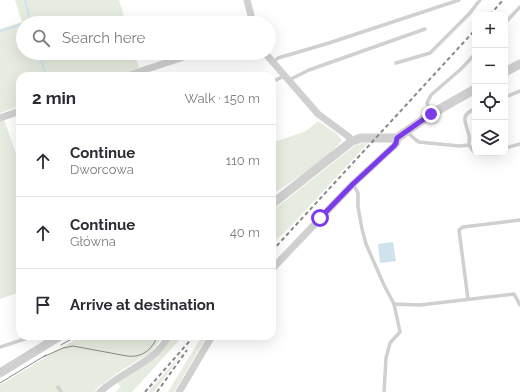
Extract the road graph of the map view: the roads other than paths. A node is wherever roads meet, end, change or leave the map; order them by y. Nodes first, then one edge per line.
1 (247, 0) edge
2 (459, 0) edge
3 (480, 0) edge
4 (520, 7) edge
5 (251, 16) edge
6 (508, 20) edge
7 (425, 29) dead end
8 (472, 57) edge
9 (276, 59) edge
10 (175, 60) edge
11 (275, 60) edge
12 (272, 62) joint
13 (396, 64) dead end
14 (520, 64) edge
15 (508, 70) edge
16 (138, 72) edge
17 (286, 78) junction
18 (276, 81) edge
19 (472, 91) edge
20 (520, 91) edge
21 (508, 96) edge
22 (472, 110) edge
23 (16, 112) edge
24 (431, 114) junction
25 (0, 118) edge
26 (408, 132) junction
27 (397, 138) junction
28 (352, 141) junction
29 (520, 144) edge
30 (469, 145) junction
31 (508, 147) edge
32 (472, 150) edge
33 (353, 184) junction
34 (276, 201) edge
35 (520, 220) edge
36 (276, 265) edge
37 (468, 299) junction
38 (394, 304) junction
39 (520, 304) edge
40 (22, 340) edge
41 (54, 340) edge
42 (165, 340) edge
43 (210, 340) edge
44 (0, 347) edge
45 (0, 373) edge
46 (58, 387) dead end
47 (61, 392) edge
48 (100, 392) edge
49 (179, 392) edge
50 (384, 392) edge

1 - 5 street
2 - 9 lane
3 - 13 lane
4 - 6 lane
7 - 17 lane
8 - 24 lane
10 - 16 street
11 - 12 lane
12 - 17 street
14 - 15 street
17 - 18 lane
17 - 28 street
19 - 24 street
20 - 21 lane
22 - 30 lane
23 - 25 street
24 - 26 street
26 - 27 street
26 - 30 lane
27 - 28 street
27 - 33 street
28 - 34 street
29 - 31 lane
30 - 32 lane
33 - 36 street
33 - 38 lane
35 - 37 lane
37 - 38 lane
37 - 39 lane
38 - 50 lane
40 - 44 lane
41 - 45 street
42 - 48 street
43 - 49 street
46 - 47 lane

